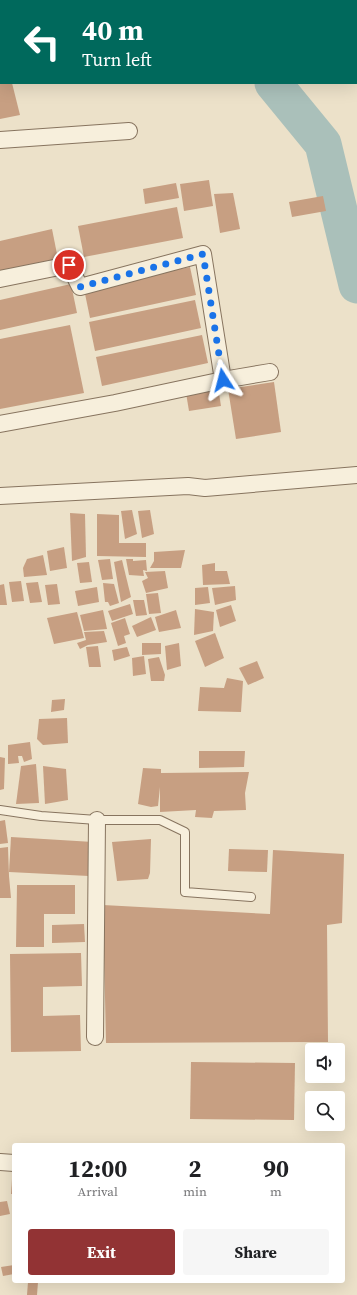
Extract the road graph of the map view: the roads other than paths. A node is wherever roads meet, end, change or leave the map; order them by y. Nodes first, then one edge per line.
1 (129, 131) dead end
2 (0, 140) edge
3 (0, 279) edge
4 (270, 372) dead end
5 (223, 380) junction
6 (0, 424) edge
7 (357, 475) edge
8 (0, 496) edge
9 (0, 810) edge
10 (97, 820) junction
11 (251, 897) dead end
12 (95, 1037) dead end
13 (0, 1162) edge
14 (12, 1163) edge

1 - 2 street
3 - 5 street
4 - 5 street
5 - 6 street
7 - 8 street
9 - 10 lane
10 - 11 lane
10 - 12 street
13 - 14 street

